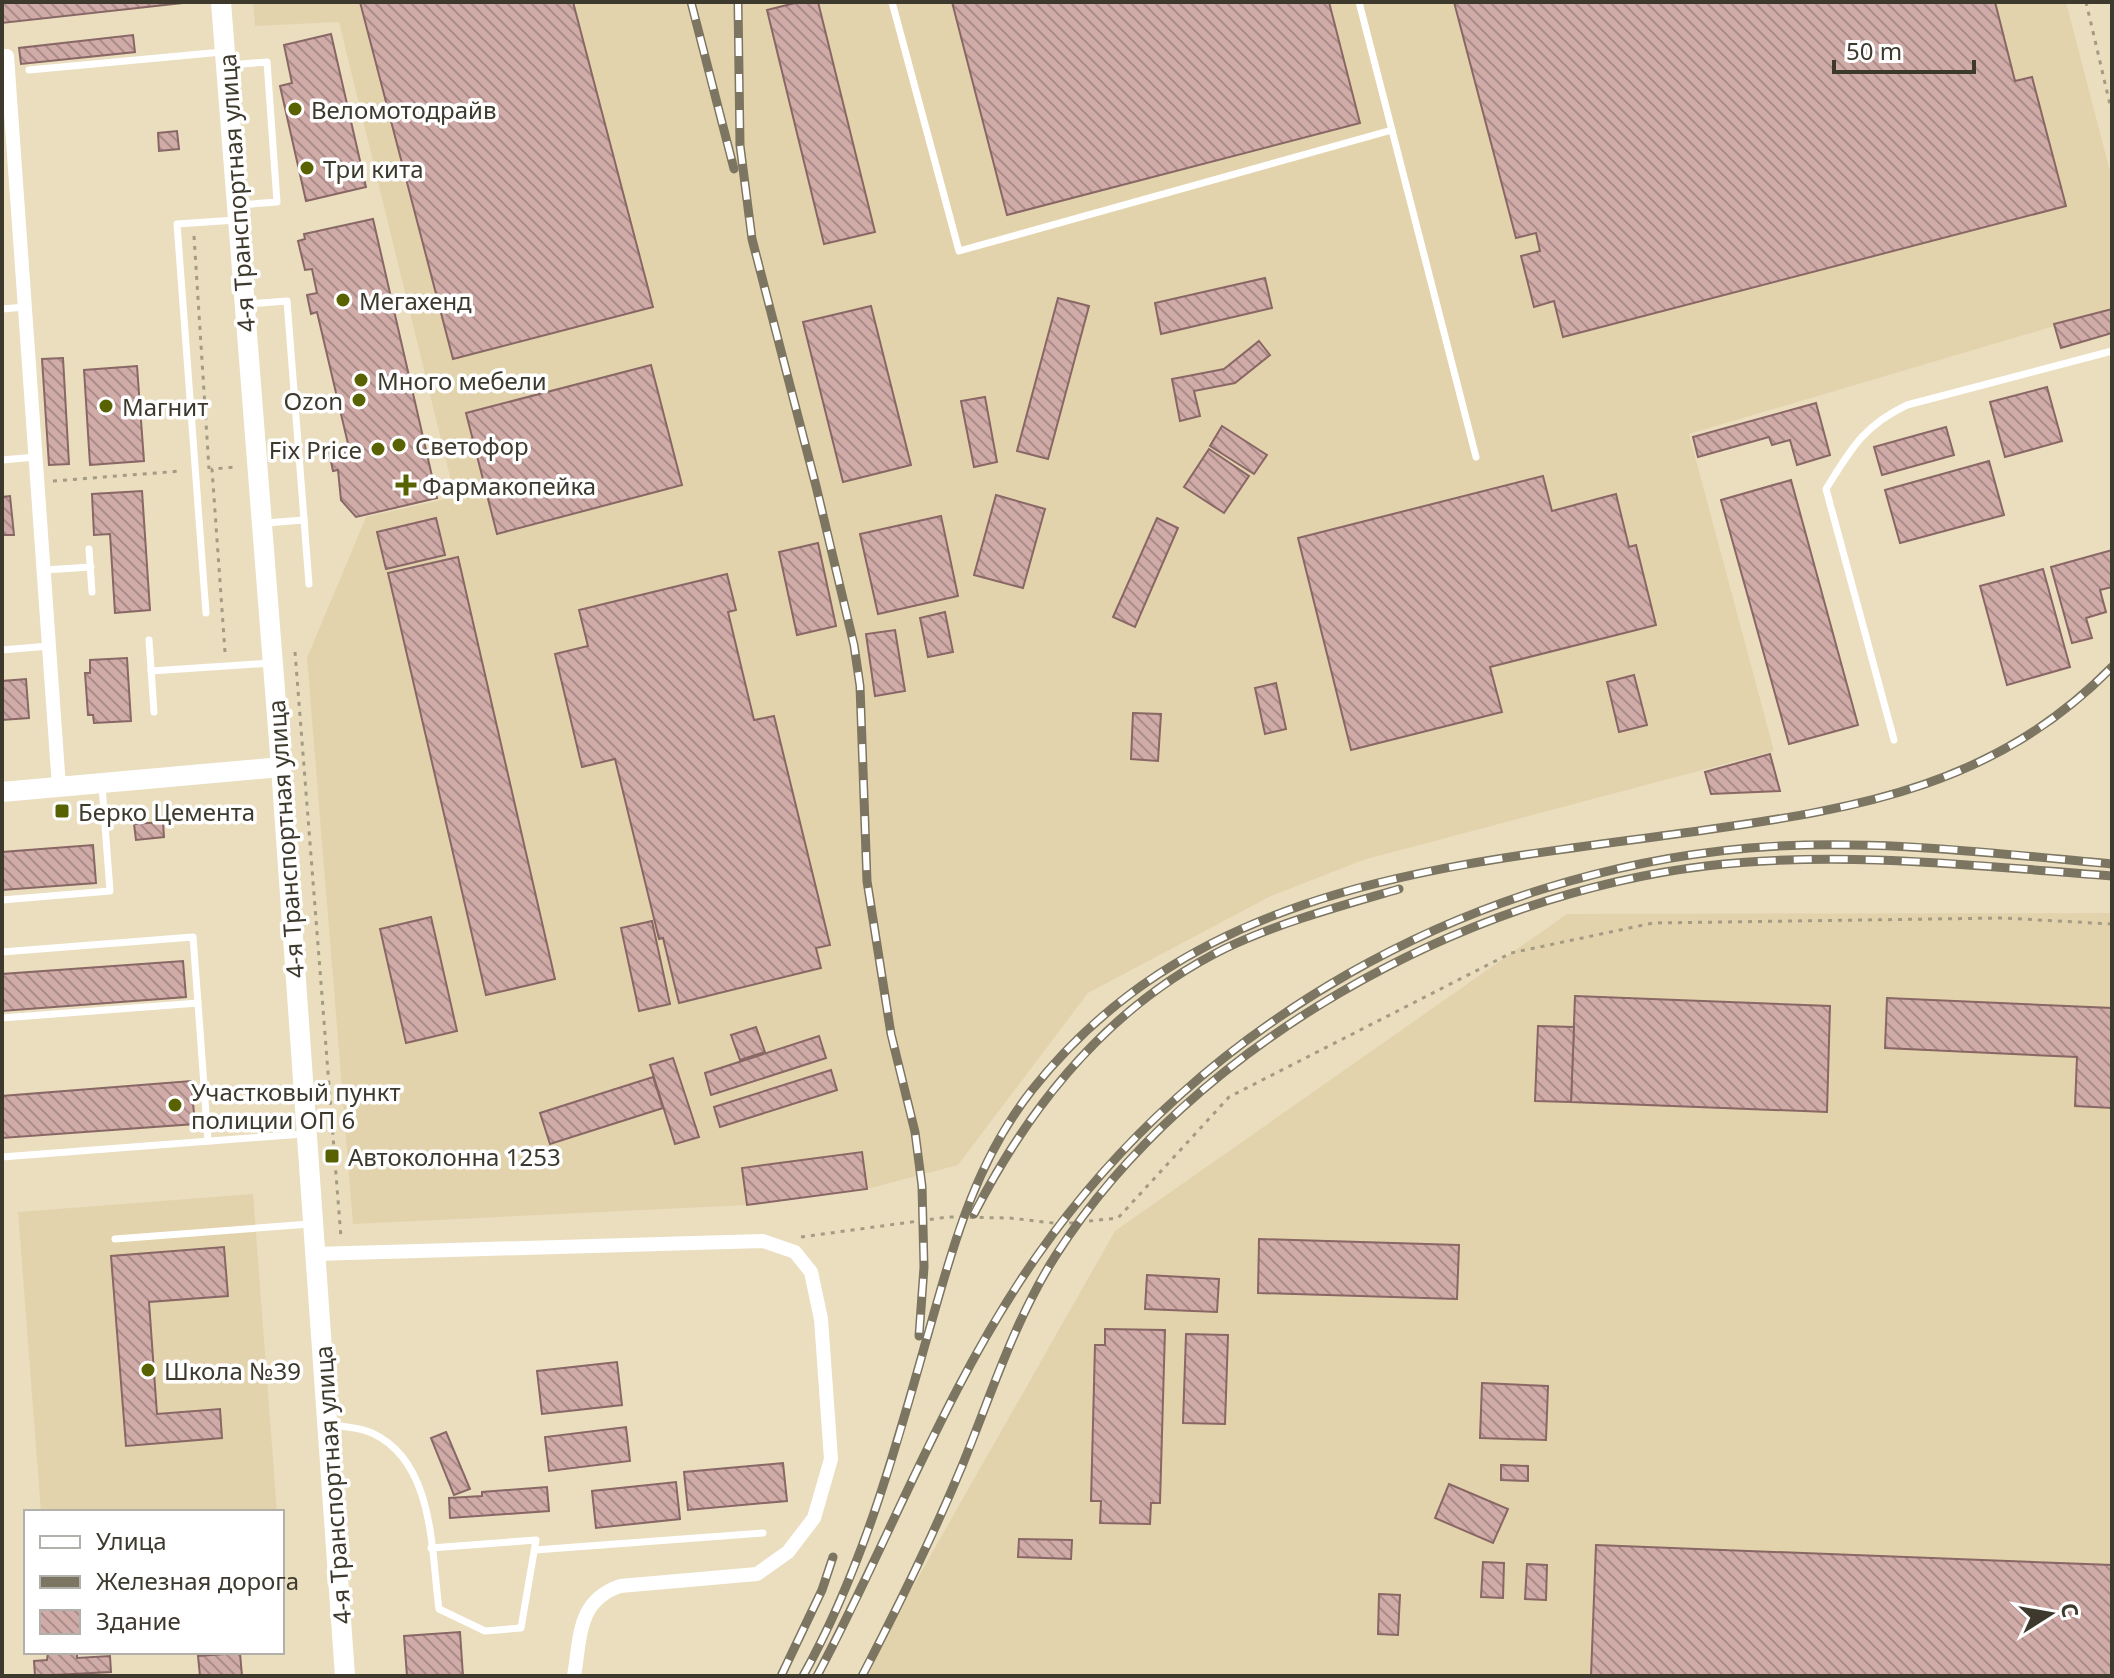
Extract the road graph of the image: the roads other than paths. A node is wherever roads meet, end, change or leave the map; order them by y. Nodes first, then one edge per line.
1 (221, 2) edge
2 (892, 2) edge
3 (1359, 2) edge
4 (2, 56) edge
5 (226, 58) junction
6 (29, 70) dead end
7 (1392, 130) junction
8 (238, 212) junction
9 (245, 304) junction
10 (25, 307) junction
11 (2, 309) edge
12 (2112, 351) edge
13 (36, 457) junction
14 (1476, 457) dead end
15 (2, 460) edge
16 (304, 520) junction
17 (262, 523) junction
18 (89, 549) dead end
19 (91, 567) junction
20 (44, 570) junction
21 (309, 584) dead end
22 (92, 592) dead end
23 (206, 613) dead end
24 (149, 640) dead end
25 (49, 646) junction
26 (2, 650) edge
27 (273, 662) junction
28 (151, 671) junction
29 (154, 712) dead end
30 (1894, 740) dead end
31 (281, 767) junction
32 (102, 783) junction
33 (59, 787) junction
34 (2, 792) edge
35 (2, 900) edge
36 (2, 952) edge
37 (198, 1003) junction
38 (2, 1018) edge
39 (304, 1134) junction
40 (208, 1141) junction
41 (2, 1157) edge
42 (312, 1224) junction
43 (115, 1239) dead end
44 (315, 1254) junction
45 (327, 1424) junction
46 (763, 1533) dead end
47 (431, 1548) junction
48 (535, 1550) junction
49 (345, 1676) edge
50 (574, 1676) edge

1 - 5 main road, 4-я Транспортная улица
2 - 7 lane
3 - 7 lane
4 - 10 street
5 - 6 lane
5 - 8 main road, 4-я Транспортная улица
5 - 8 lane
7 - 14 lane
8 - 9 main road, 4-я Транспортная улица
8 - 23 lane
9 - 16 lane
9 - 17 main road, 4-я Транспортная улица
10 - 11 lane
10 - 13 street
12 - 30 lane
13 - 15 lane
13 - 20 street
16 - 17 lane
16 - 21 lane
17 - 27 main road, 4-я Транспортная улица
18 - 19 lane
19 - 20 lane
19 - 22 lane
20 - 25 street
24 - 28 lane
25 - 26 lane
25 - 33 street
27 - 28 lane
27 - 31 main road, 4-я Транспортная улица
28 - 29 lane
31 - 32 main road
31 - 39 main road, 4-я Транспортная улица
32 - 33 main road
32 - 35 lane
33 - 34 main road
36 - 37 lane
37 - 38 lane
37 - 40 lane
39 - 40 lane
39 - 42 main road, 4-я Транспортная улица
40 - 41 lane
42 - 43 lane
42 - 44 main road, 4-я Транспортная улица
44 - 45 main road, 4-я Транспортная улица
44 - 50 street
45 - 47 lane
45 - 49 main road, 4-я Транспортная улица
46 - 48 lane
47 - 48 lane
47 - 48 lane

